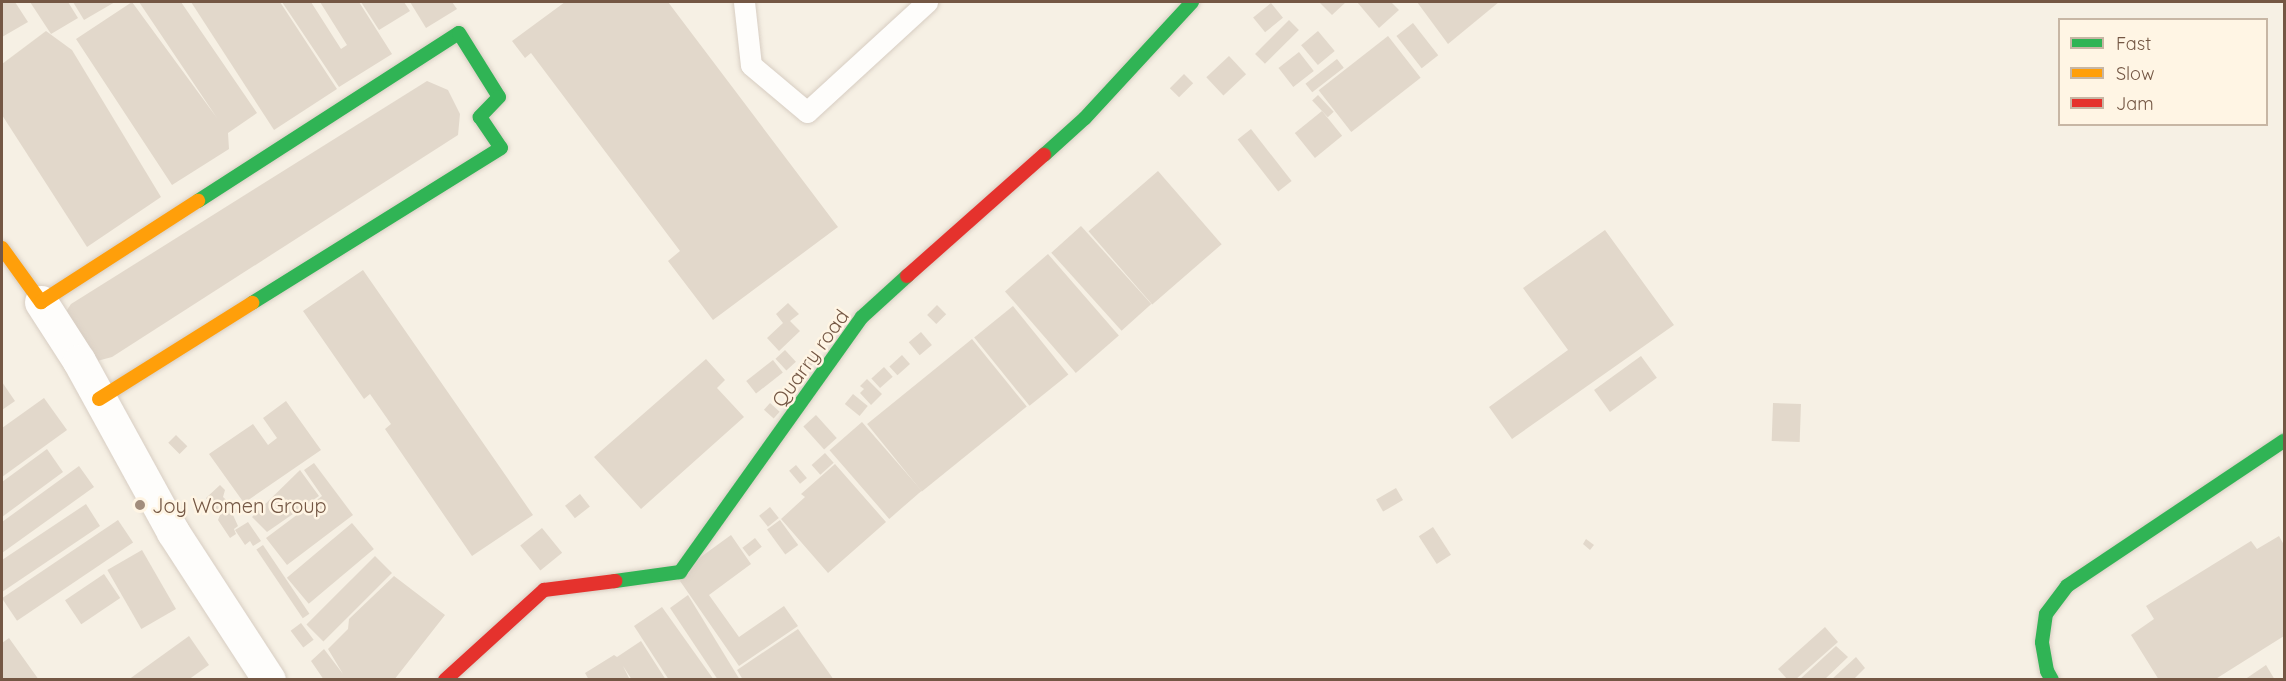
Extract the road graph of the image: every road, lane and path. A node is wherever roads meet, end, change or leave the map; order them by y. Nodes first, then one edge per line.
1 (744, 2) edge
2 (927, 2) edge
3 (1192, 2) edge
4 (2, 248) edge
5 (41, 302) junction
6 (99, 399) junction
7 (2284, 441) edge
8 (269, 680) edge
9 (445, 680) edge
10 (2052, 680) edge

1 - 2 lane
3 - 9 street, Quarry road
4 - 5 street
5 - 6 street
5 - 6 street
6 - 8 street
7 - 10 street

